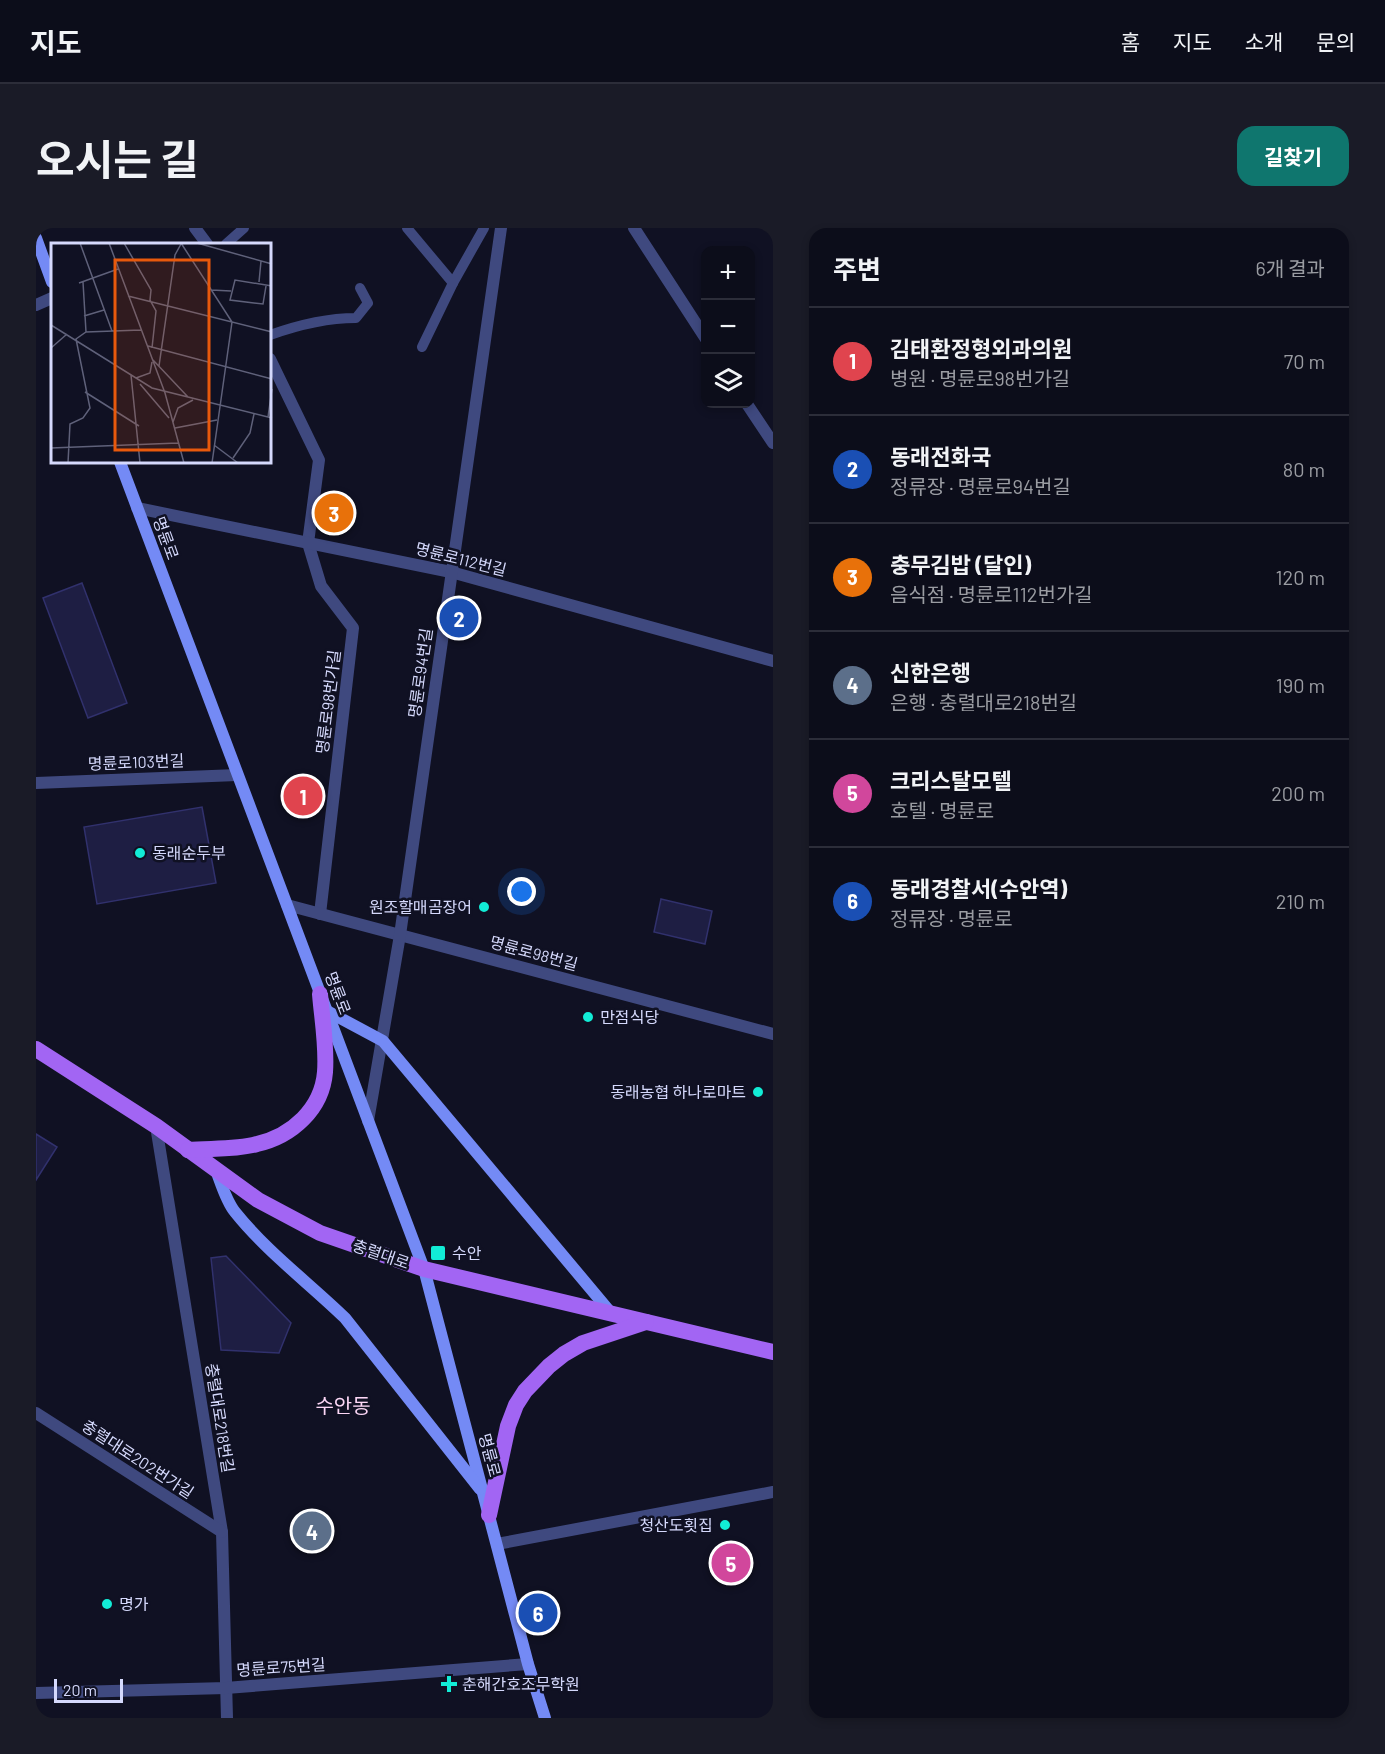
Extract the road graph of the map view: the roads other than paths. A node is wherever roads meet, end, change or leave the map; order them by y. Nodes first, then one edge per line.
1 (195, 228) edge
2 (244, 228) edge
3 (407, 228) edge
4 (484, 228) edge
5 (501, 228) edge
6 (634, 228) edge
7 (36, 238) edge
8 (206, 243) edge
9 (227, 243) edge
10 (51, 279) edge
11 (453, 283) junction
12 (360, 288) dead end
13 (51, 298) edge
14 (36, 304) edge
15 (701, 333) edge
16 (272, 334) edge
17 (422, 347) dead end
18 (272, 363) edge
19 (750, 408) edge
20 (773, 443) edge
21 (121, 464) edge
22 (137, 508) junction
23 (308, 543) junction
24 (452, 572) junction
25 (773, 661) edge
26 (237, 775) junction
27 (36, 783) edge
28 (287, 905) junction
29 (320, 914) junction
30 (400, 935) junction
31 (320, 994) junction
32 (327, 1011) junction
33 (773, 1034) edge
34 (383, 1041) junction
35 (36, 1049) edge
36 (368, 1121) junction
37 (156, 1126) junction
38 (188, 1150) junction
39 (215, 1169) junction
40 (424, 1269) junction
41 (611, 1313) junction
42 (647, 1322) junction
43 (773, 1352) edge
44 (36, 1413) edge
45 (773, 1492) edge
46 (484, 1494) junction
47 (489, 1515) junction
48 (222, 1532) junction
49 (497, 1544) junction
50 (528, 1664) junction
51 (226, 1688) junction
52 (36, 1693) edge
53 (227, 1718) edge
54 (545, 1718) edge

1 - 8 street
2 - 9 lane
3 - 11 lane
4 - 11 lane
5 - 24 street, 명륜로94번길
6 - 15 street
7 - 10 main road
11 - 17 lane
12 - 16 lane
13 - 14 street
18 - 23 street
19 - 20 street
21 - 22 main road, 명륜로
22 - 23 street, 명륜로112번길
22 - 26 main road, 명륜로
23 - 24 street, 명륜로112번길
23 - 29 street, 명륜로98번가길
24 - 25 street, 명륜로112번길
24 - 30 street, 명륜로94번길
26 - 27 street, 명륜로103번길
26 - 28 main road, 명륜로
28 - 29 street, 명륜로98번길
28 - 31 main road, 명륜로
29 - 30 street, 명륜로98번길
30 - 33 street, 명륜로98번길
30 - 34 street, 명륜로94번길
31 - 32 main road, 명륜로
31 - 38 main road
32 - 34 main road
32 - 36 main road, 명륜로
34 - 36 street, 명륜로94번길
34 - 41 main road
35 - 37 main road, 충렬대로
36 - 40 main road, 명륜로
37 - 38 main road, 충렬대로
37 - 48 street, 충렬대로218번길
38 - 39 main road, 충렬대로
39 - 40 main road, 충렬대로
39 - 46 main road
40 - 41 main road, 충렬대로
40 - 46 main road, 명륜로
41 - 42 main road, 충렬대로
42 - 43 main road, 충렬대로
42 - 47 main road
44 - 48 street, 충렬대로202번가길
45 - 49 street
46 - 47 main road, 명륜로
47 - 49 main road, 명륜로
48 - 51 street, 충렬대로218번길
49 - 50 main road, 명륜로
50 - 51 street, 명륜로75번길
50 - 54 main road, 명륜로
51 - 52 street, 명륜로75번길
51 - 53 street, 충렬대로218번길

